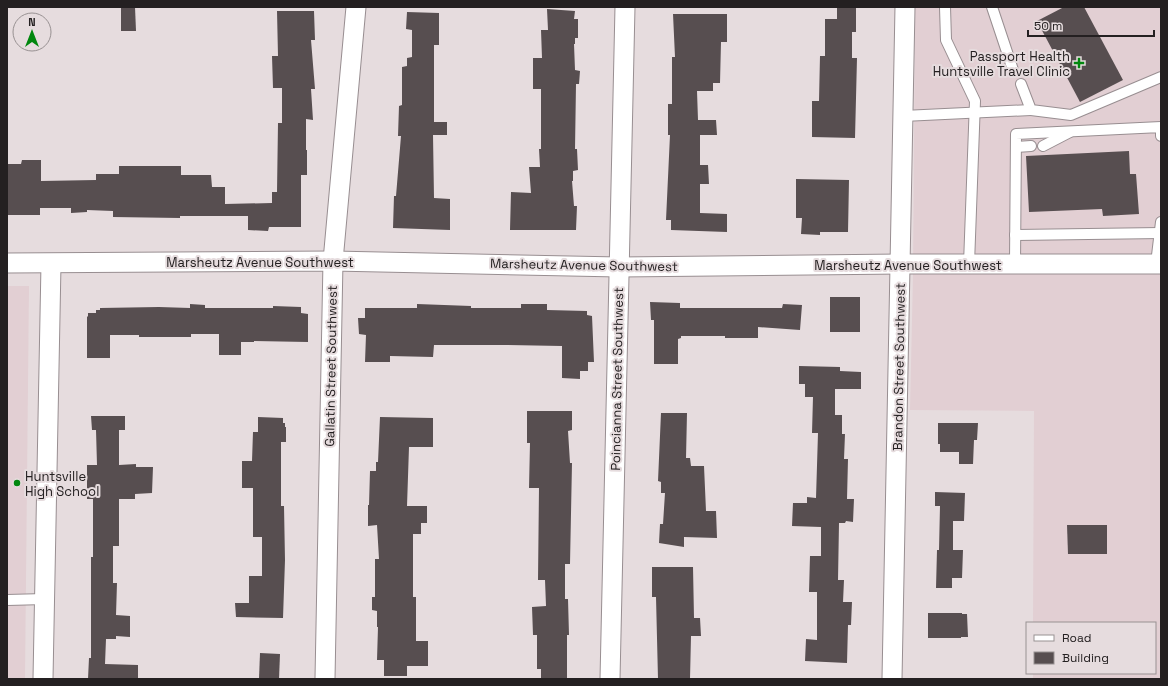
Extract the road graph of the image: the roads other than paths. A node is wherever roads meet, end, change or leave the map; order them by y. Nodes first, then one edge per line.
1 (356, 7) edge
2 (625, 7) edge
3 (906, 7) edge
4 (945, 7) edge
5 (992, 7) edge
6 (1013, 70) dead end
7 (1161, 77) edge
8 (1020, 84) dead end
9 (1031, 110) junction
10 (974, 112) junction
11 (903, 116) junction
12 (1161, 127) edge
13 (1074, 131) junction
14 (1161, 136) edge
15 (1016, 146) junction
16 (1031, 146) dead end
17 (1043, 146) dead end
18 (1161, 222) edge
19 (1160, 233) edge
20 (1016, 235) junction
21 (333, 261) junction
22 (7, 263) edge
23 (51, 264) junction
24 (901, 264) junction
25 (969, 264) junction
26 (1015, 264) junction
27 (1158, 264) edge
28 (619, 267) junction
29 (45, 599) junction
30 (7, 600) edge
31 (43, 679) edge
32 (325, 679) edge
33 (610, 679) edge
34 (892, 679) edge

1 - 21 street, Gallatin Street Southwest
2 - 28 street, Poincianna Street Southwest
3 - 11 street, Brandon Street Southwest
4 - 10 lane
5 - 6 lane
7 - 9 lane
8 - 9 lane
9 - 10 lane
10 - 11 lane
10 - 25 lane
11 - 24 street, Brandon Street Southwest
12 - 13 lane
12 - 14 lane
13 - 15 lane
13 - 17 lane
15 - 16 lane
15 - 20 lane
18 - 19 lane
19 - 20 lane
19 - 27 lane
20 - 26 lane
21 - 23 street, Marsheutz Avenue Southwest
21 - 28 street, Marsheutz Avenue Southwest
21 - 32 street, Gallatin Street Southwest
22 - 23 street, Marsheutz Avenue Southwest
23 - 29 street
24 - 25 street, Marsheutz Avenue Southwest
24 - 28 street, Marsheutz Avenue Southwest
24 - 34 street, Brandon Street Southwest
25 - 26 street, Marsheutz Avenue Southwest
26 - 27 street, Marsheutz Avenue Southwest
28 - 33 street, Poincianna Street Southwest
29 - 30 lane
29 - 31 street

